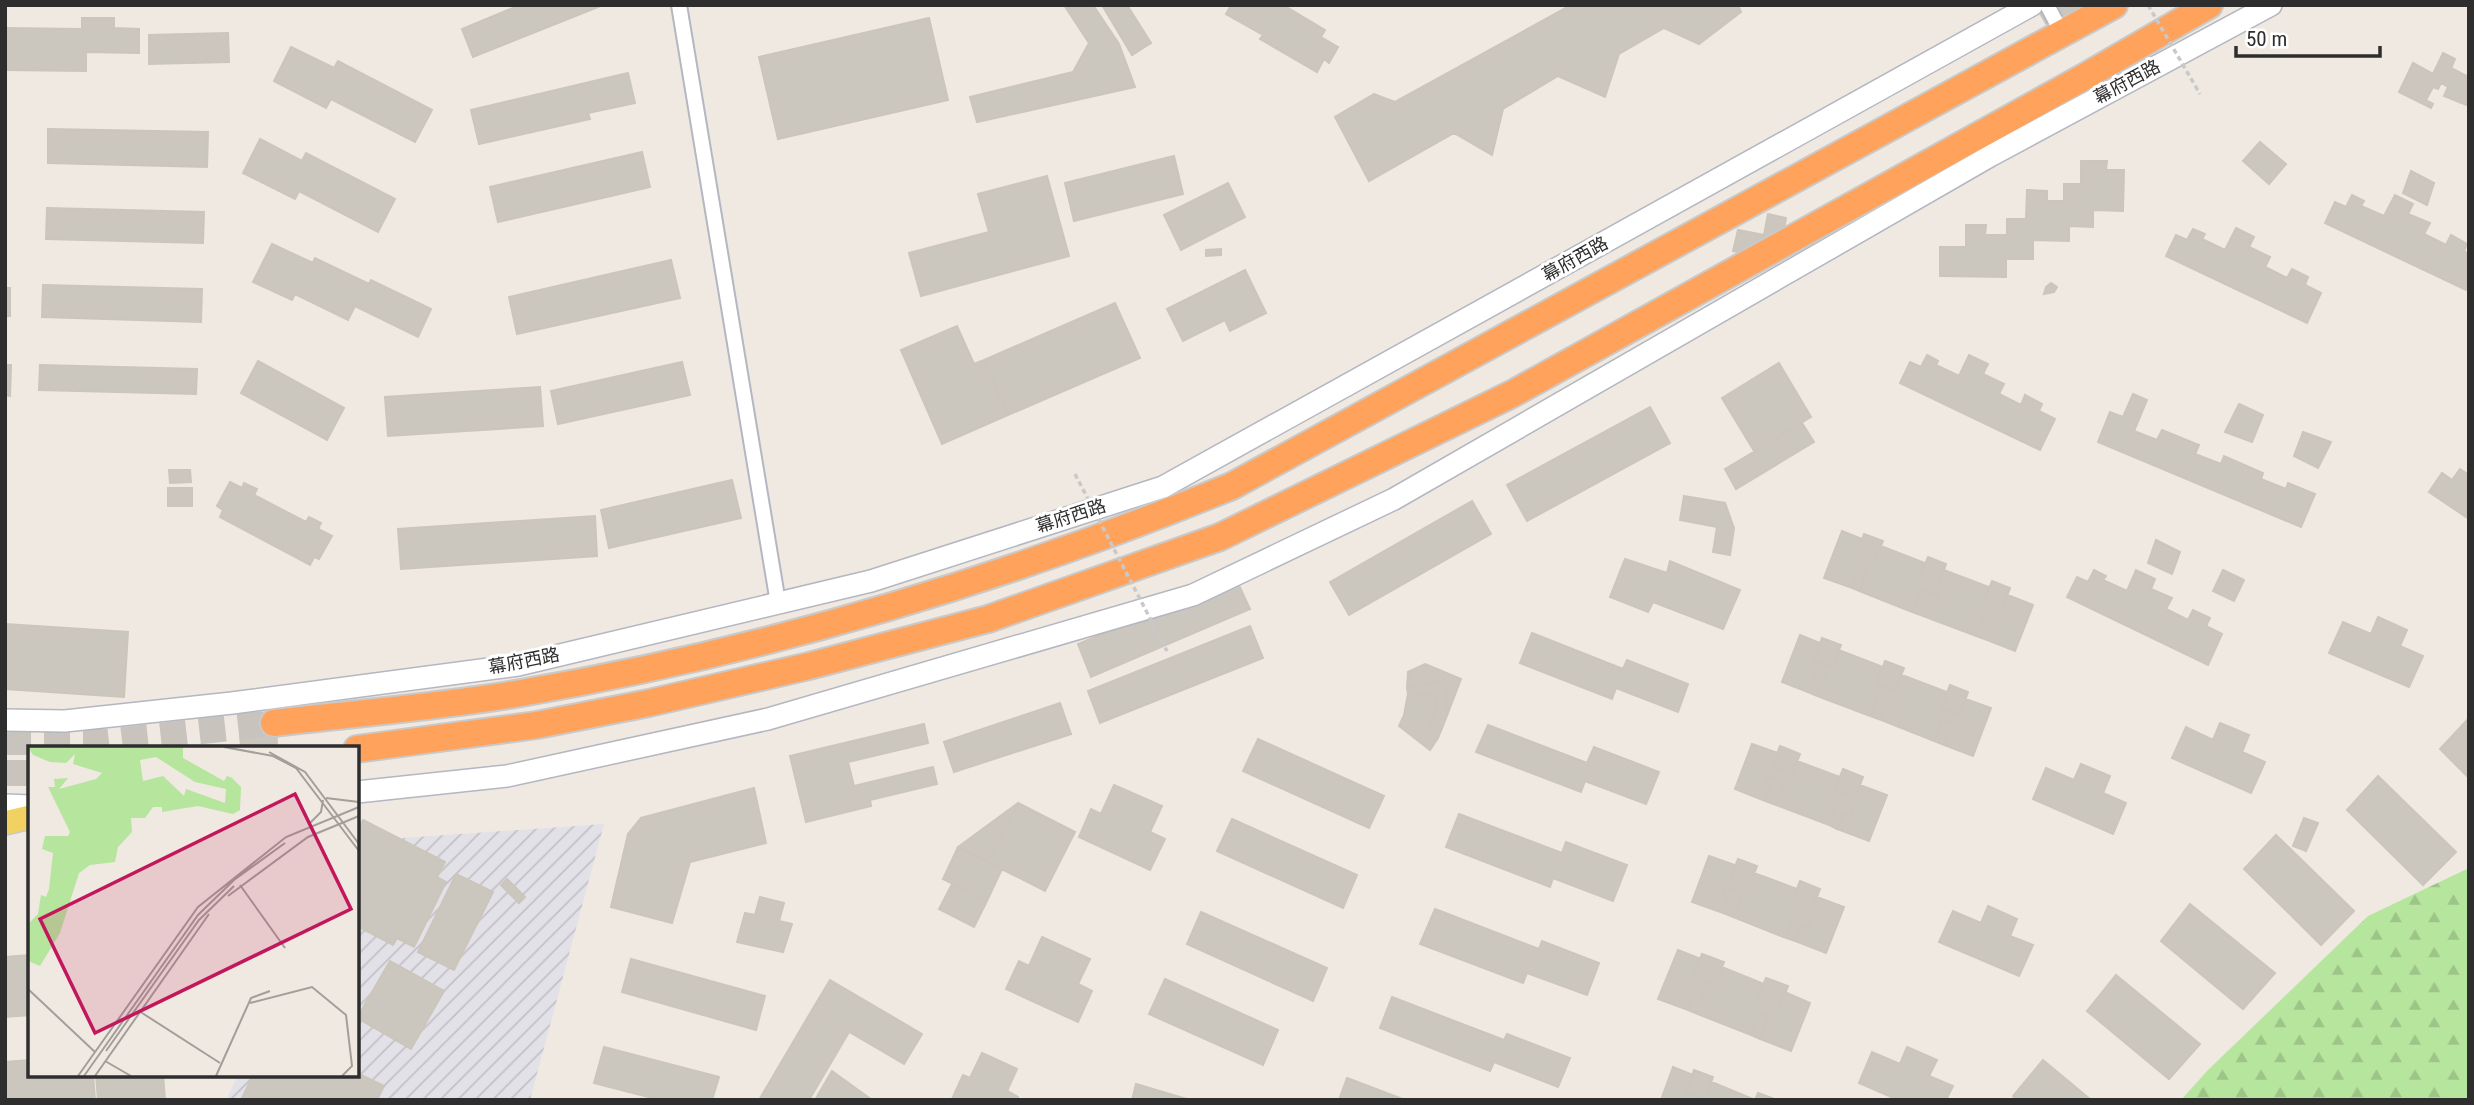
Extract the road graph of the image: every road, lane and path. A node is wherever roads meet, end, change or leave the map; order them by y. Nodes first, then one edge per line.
1 (679, 5) edge
2 (2032, 5) edge
3 (2046, 5) edge
4 (2114, 5) edge
5 (2148, 5) edge
6 (2208, 5) edge
7 (2271, 5) edge
8 (2062, 33) junction
9 (2200, 94) dead end
10 (1075, 474) dead end
11 (778, 603) junction
12 (1167, 651) dead end
13 (5, 720) edge
14 (274, 723) tunnel mouth
15 (359, 749) edge
16 (359, 792) edge
17 (5, 805) edge
18 (28, 806) edge
19 (28, 817) edge
20 (5, 823) edge

1 - 11 street
2 - 11 main road, 幕府西路
3 - 8 street
4 - 8 highway, 幕府西路
5 - 9 path, bridge
6 - 15 highway, 幕府西路
7 - 16 main road, 幕府西路
8 - 14 highway, 幕府西路
10 - 12 path, bridge
11 - 13 main road, 幕府西路
17 - 18 main road
19 - 20 main road

